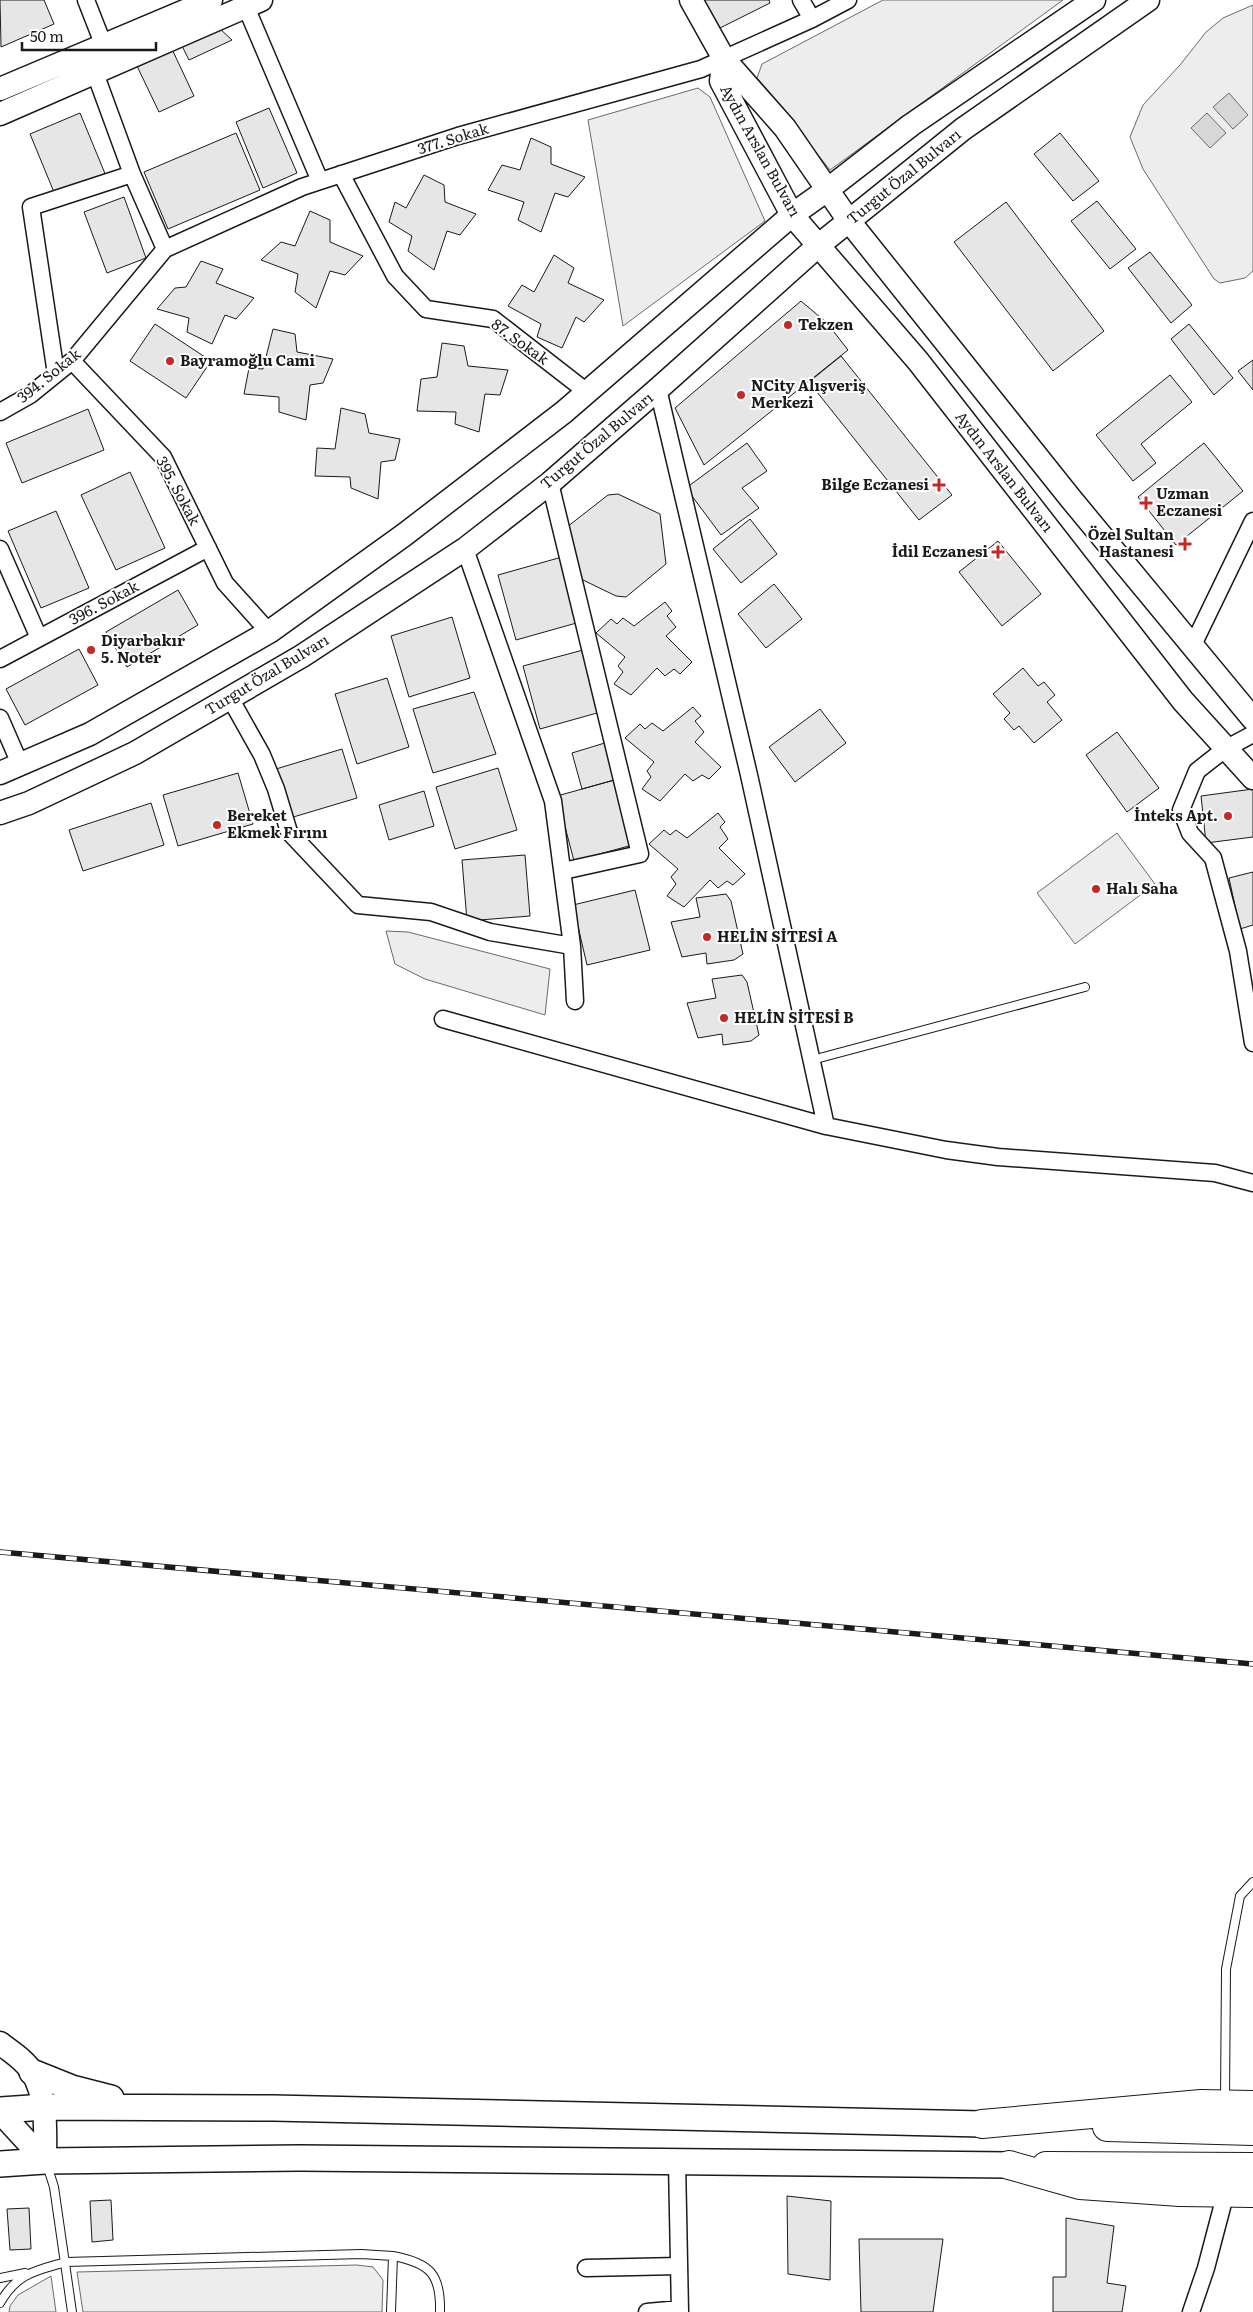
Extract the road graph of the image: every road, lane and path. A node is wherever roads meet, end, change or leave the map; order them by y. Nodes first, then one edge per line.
1 (86, 0) edge
2 (211, 0) edge
3 (691, 0) edge
4 (801, 0) edge
5 (848, 0) edge
6 (1094, 0) edge
7 (1148, 0) edge
8 (254, 3) edge
9 (812, 19) junction
10 (104, 46) junction
11 (724, 59) junction
12 (95, 73) junction
13 (0, 89) edge
14 (0, 114) edge
15 (132, 174) junction
16 (341, 174) junction
17 (320, 181) junction
18 (827, 190) junction
19 (792, 215) junction
20 (850, 221) junction
21 (819, 245) junction
22 (165, 249) junction
23 (96, 335) joint
24 (72, 361) junction
25 (56, 374) junction
26 (658, 389) junction
27 (587, 392) junction
28 (2, 407) edge
29 (550, 482) junction
30 (1253, 521) edge
31 (208, 548) junction
32 (0, 549) edge
33 (465, 549) junction
34 (269, 632) junction
35 (40, 638) junction
36 (1192, 647) junction
37 (0, 659) edge
38 (230, 698) junction
39 (0, 718) edge
40 (1253, 719) edge
41 (1253, 734) edge
42 (1225, 749) junction
43 (10, 768) edge
44 (1253, 778) edge
45 (0, 813) edge
46 (563, 871) junction
47 (572, 946) junction
48 (1245, 949) edge
49 (1085, 987) dead end
50 (575, 1001) dead end
51 (443, 1019) dead end
52 (1253, 1043) edge
53 (812, 1060) junction
54 (826, 1126) junction
55 (1253, 1183) edge
56 (1253, 1882) edge
57 (0, 2043) edge
58 (32, 2072) junction
59 (1225, 2104) junction
60 (1253, 2105) edge
61 (45, 2107) junction
62 (150, 2108) junction
63 (0, 2111) edge
64 (982, 2124) junction
65 (1253, 2131) edge
66 (45, 2160) junction
67 (677, 2162) junction
68 (0, 2164) edge
69 (1009, 2165) junction
70 (1253, 2167) edge
71 (1226, 2192) junction
72 (1253, 2193) edge
73 (393, 2256) junction
74 (66, 2262) junction
75 (679, 2266) junction
76 (586, 2268) dead end
77 (28, 2273) junction
78 (0, 2278) edge
79 (0, 2303) edge
80 (680, 2310) edge
81 (72, 2312) edge
82 (391, 2312) edge
83 (440, 2312) edge
84 (647, 2312) edge
85 (1191, 2312) edge

1 - 10 street
2 - 10 main road
3 - 11 main road
4 - 9 street
5 - 9 street, 377. Sokak
6 - 18 main road
7 - 20 main road, Turgut Özal Bulvarı
8 - 12 main road
8 - 17 street
9 - 11 street, 377. Sokak
10 - 13 main road
11 - 16 street, 377. Sokak
11 - 18 main road, Aydın Arslan Bulvarı
11 - 19 main road, Aydın Arslan Bulvarı
12 - 14 main road
12 - 15 street
15 - 22 street
15 - 25 street
16 - 17 street, 377. Sokak
16 - 27 street, 87. Sokak
17 - 22 street, 377. Sokak
18 - 19 main road
18 - 20 main road, Aydın Arslan Bulvarı
19 - 21 main road, Aydın Arslan Bulvarı
19 - 27 main road
20 - 21 main road, Turgut Özal Bulvarı
20 - 36 main road, Aydın Arslan Bulvarı
21 - 26 main road, Turgut Özal Bulvarı
21 - 42 main road, Aydın Arslan Bulvarı
22 - 23 street, 377. Sokak
23 - 24 street, 394. Sokak
24 - 25 street, 394. Sokak
24 - 31 street, 395. Sokak
25 - 28 street, 394. Sokak
26 - 29 main road, Turgut Özal Bulvarı
26 - 53 street
27 - 34 main road
29 - 33 main road, Turgut Özal Bulvarı
29 - 46 street
30 - 36 street
31 - 34 street, 395. Sokak
31 - 35 street, 396. Sokak
32 - 35 street
33 - 38 main road, Turgut Özal Bulvarı
33 - 46 street
34 - 43 main road
35 - 37 street, 396. Sokak
36 - 40 main road, Aydın Arslan Bulvarı
38 - 45 main road, Turgut Özal Bulvarı
38 - 47 street
39 - 43 street
41 - 42 street
42 - 44 main road, Aydın Arslan Bulvarı
42 - 48 street
46 - 47 street
47 - 50 street
48 - 52 street
49 - 53 lane
51 - 54 street
53 - 54 street
54 - 55 street
56 - 59 lane
57 - 58 main road
58 - 61 main road
58 - 62 main road
59 - 60 highway
59 - 64 highway
61 - 62 main road
61 - 63 main road
61 - 66 main road
62 - 64 main road
63 - 66 main road
64 - 65 highway
66 - 67 main road
66 - 68 main road
66 - 74 lane
67 - 69 main road
67 - 75 street
69 - 70 highway
69 - 71 highway
71 - 72 highway
71 - 85 street
73 - 74 lane
73 - 82 lane
73 - 83 lane
74 - 77 lane
74 - 81 lane
75 - 76 street
75 - 80 street
77 - 78 lane
77 - 79 lane
80 - 84 street

